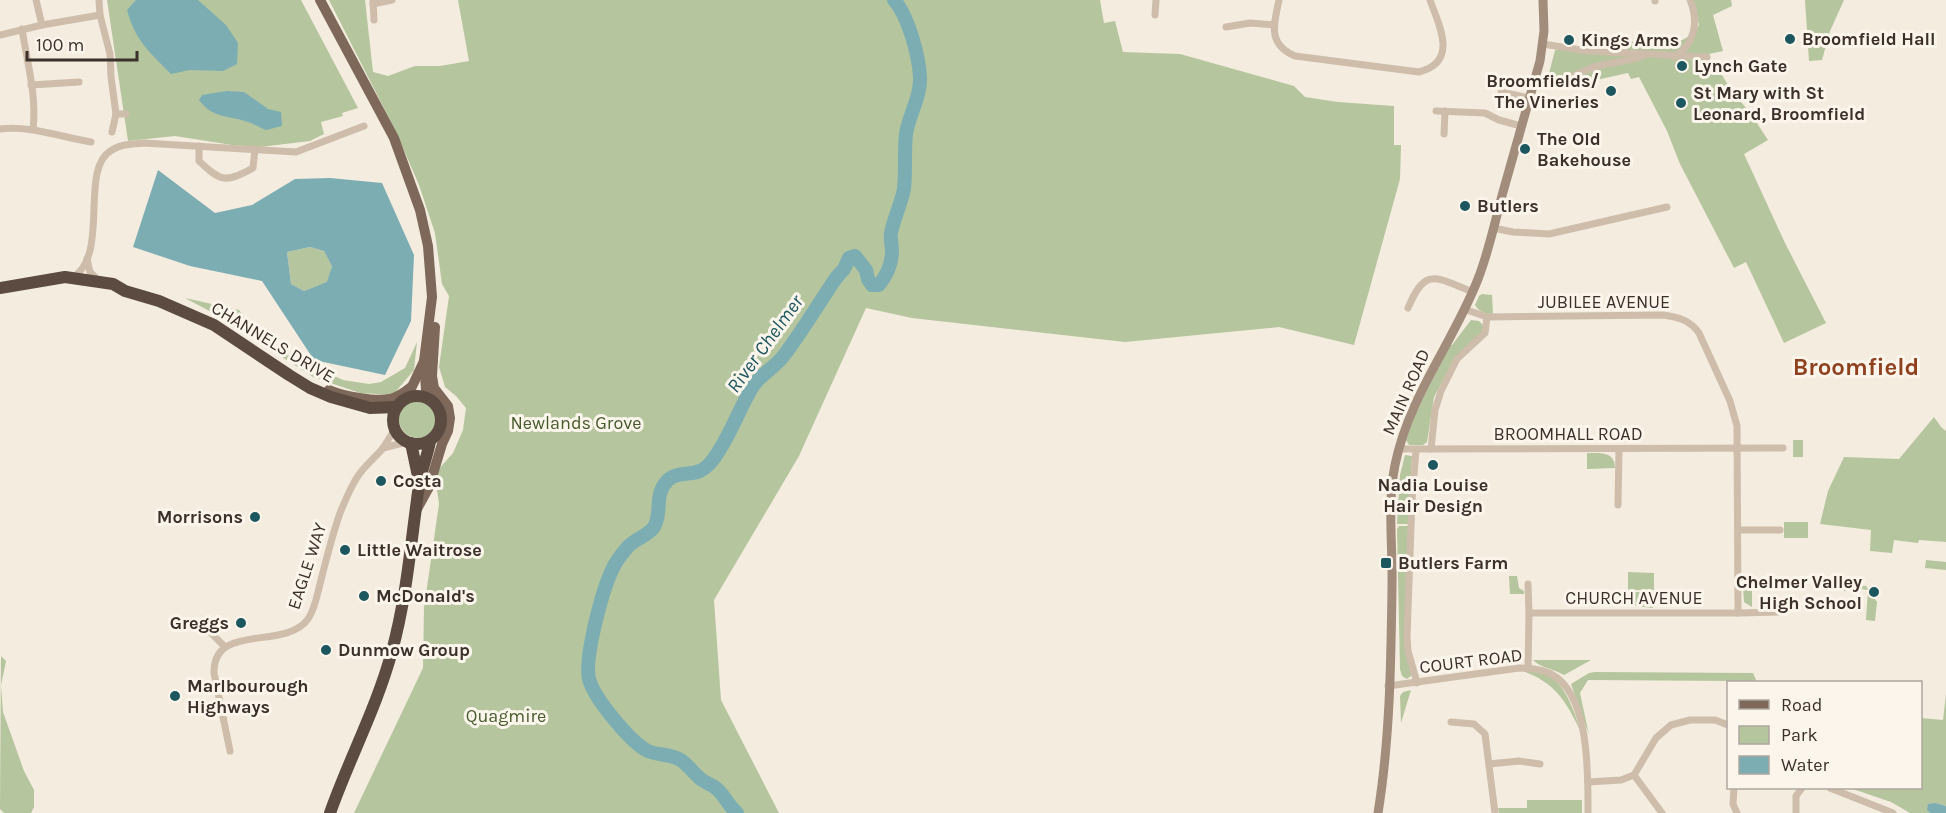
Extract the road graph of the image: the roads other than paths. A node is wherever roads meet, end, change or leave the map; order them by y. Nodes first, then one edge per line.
1 (36, 0) edge
2 (99, 0) edge
3 (320, 0) edge
4 (392, 0) edge
5 (1156, 0) edge
6 (1279, 0) edge
7 (1430, 0) edge
8 (1543, 0) edge
9 (1690, 0) edge
10 (373, 2) edge
11 (100, 15) junction
12 (1155, 15) dead end
13 (374, 20) dead end
14 (42, 25) junction
15 (1274, 25) junction
16 (1226, 27) dead end
17 (21, 29) junction
18 (0, 35) edge
19 (1543, 44) junction
20 (1578, 50) junction
21 (1646, 55) junction
22 (1674, 57) junction
23 (1707, 57) dead end
24 (1600, 65) junction
25 (79, 82) dead end
26 (31, 85) junction
27 (1534, 85) junction
28 (1501, 92) dead end
29 (1529, 99) junction
30 (1436, 111) dead end
31 (1445, 111) junction
32 (116, 114) junction
33 (126, 114) dead end
34 (364, 126) dead end
35 (1521, 126) junction
36 (0, 129) edge
37 (33, 129) junction
38 (112, 132) dead end
39 (1444, 134) dead end
40 (91, 142) dead end
41 (199, 146) junction
42 (255, 149) junction
43 (1666, 207) dead end
44 (1493, 228) junction
45 (87, 259) junction
46 (72, 278) junction
47 (52, 280) junction
48 (103, 282) junction
49 (0, 288) edge
50 (126, 291) junction
51 (1473, 292) junction
52 (432, 297) junction
53 (1408, 308) dead end
54 (1464, 309) junction
55 (1487, 317) junction
56 (424, 361) junction
57 (289, 375) junction
58 (405, 398) junction
59 (431, 400) junction
60 (370, 408) junction
61 (394, 425) junction
62 (430, 441) junction
63 (409, 443) junction
64 (383, 448) junction
65 (1738, 448) junction
66 (1783, 448) dead end
67 (1399, 449) junction
68 (1431, 449) junction
69 (1619, 449) junction
70 (1416, 450) junction
71 (419, 482) junction
72 (1617, 505) dead end
73 (417, 509) junction
74 (1738, 530) junction
75 (1780, 530) dead end
76 (1528, 584) dead end
77 (1782, 612) dead end
78 (1529, 613) junction
79 (1738, 613) junction
80 (202, 624) dead end
81 (224, 646) junction
82 (1528, 668) junction
83 (1417, 683) junction
84 (1388, 686) junction
85 (1450, 722) dead end
86 (1727, 725) edge
87 (230, 751) dead end
88 (1489, 764) junction
89 (1540, 764) dead end
90 (1634, 776) junction
91 (1588, 782) junction
92 (1734, 789) edge
93 (1801, 789) edge
94 (1833, 789) edge
95 (330, 813) edge
96 (1377, 813) edge
97 (1495, 813) edge
98 (1588, 813) edge
99 (1662, 813) edge
100 (1737, 813) edge
101 (1796, 813) edge
102 (1893, 813) edge

1 - 14 street
2 - 11 street
3 - 52 main road
4 - 10 street
5 - 12 street
6 - 15 street
7 - 15 street
8 - 19 main road, MAIN ROAD
9 - 22 street
10 - 13 street
11 - 14 street
11 - 32 street
14 - 17 street
15 - 16 street
17 - 18 street
17 - 26 street
19 - 20 street
19 - 27 main road, MAIN ROAD
20 - 21 street
20 - 24 street
21 - 22 street
21 - 24 street
22 - 23 street
24 - 27 street
25 - 26 street
26 - 37 street
27 - 29 main road, MAIN ROAD
28 - 29 street
29 - 35 main road, MAIN ROAD
30 - 31 street
31 - 35 street
31 - 39 street
32 - 33 street
32 - 38 street
34 - 42 street
35 - 44 main road, MAIN ROAD
36 - 37 street
37 - 40 street
41 - 42 street
41 - 42 street
41 - 45 street
43 - 44 street
44 - 51 main road, MAIN ROAD
45 - 46 street
45 - 48 street
46 - 47 highway, CHANNELS DRIVE
46 - 48 highway, CHANNELS DRIVE
47 - 49 highway, CHANNELS DRIVE
47 - 50 highway, CHANNELS DRIVE
48 - 50 highway, CHANNELS DRIVE
50 - 57 highway, CHANNELS DRIVE
51 - 53 street
51 - 54 main road, MAIN ROAD
52 - 56 main road
52 - 73 main road
54 - 55 street, JUBILEE AVENUE
54 - 67 main road, MAIN ROAD
55 - 65 street, JUBILEE AVENUE
55 - 68 street, MAIN ROAD
56 - 58 main road
56 - 59 main road
57 - 58 main road
57 - 60 highway, CHANNELS DRIVE
58 - 59 highway
58 - 60 highway, CHANNELS DRIVE
58 - 61 highway
59 - 62 highway
60 - 61 highway, CHANNELS DRIVE
61 - 63 highway
61 - 64 street, EAGLE WAY
62 - 63 highway
62 - 71 highway
63 - 64 street
63 - 71 highway
64 - 81 street, EAGLE WAY
65 - 66 street
65 - 69 street, BROOMHALL ROAD
65 - 74 street
67 - 70 street, BROOMHALL ROAD
67 - 84 main road, MAIN ROAD
68 - 69 street, BROOMHALL ROAD
68 - 70 street, BROOMHALL ROAD
69 - 72 street
70 - 83 street, MAIN ROAD
71 - 73 highway
73 - 95 highway
74 - 75 street
74 - 79 street
76 - 78 street
77 - 79 street, CHURCH AVENUE
78 - 79 street, CHURCH AVENUE
78 - 82 street
80 - 81 street
81 - 87 street
82 - 83 street, COURT ROAD
82 - 91 street, COURT ROAD
83 - 84 street, COURT ROAD
84 - 96 main road, MAIN ROAD
85 - 88 street
86 - 90 street
88 - 89 street
88 - 97 street
90 - 91 street
90 - 99 street
91 - 98 street, COURT ROAD
92 - 100 street
93 - 101 street
94 - 102 street

